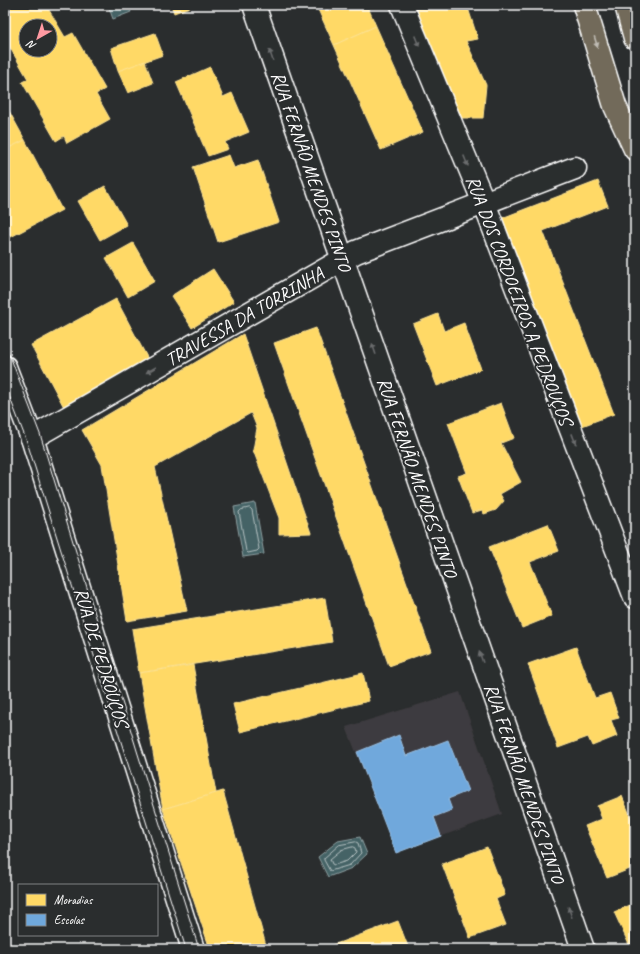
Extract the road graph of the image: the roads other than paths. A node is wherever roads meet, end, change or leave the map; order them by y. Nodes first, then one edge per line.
1 (254, 5) edge
2 (402, 5) edge
3 (584, 5) edge
4 (626, 5) edge
5 (635, 38) edge
6 (635, 149) edge
7 (575, 168) dead end
8 (484, 203) junction
9 (343, 260) junction
10 (5, 367) edge
11 (32, 438) junction
12 (635, 597) edge
13 (193, 949) edge
14 (583, 949) edge

9 -> 1 street, RUA FERNÃO MENDES PINTO
2 -> 8 street, RUA DOS CORDOEIROS A PEDROUÇOS
3 -> 6 main road
4 - 5 main road
7 - 8 street, TRAVESSA DA TORRINHA
8 - 9 street, TRAVESSA DA TORRINHA
8 -> 12 street, RUA DOS CORDOEIROS A PEDROUÇOS
9 -> 11 street, TRAVESSA DA TORRINHA
14 -> 9 street, RUA FERNÃO MENDES PINTO
10 - 11 street, RUA DE PEDROUÇOS
11 - 13 street, RUA DE PEDROUÇOS

